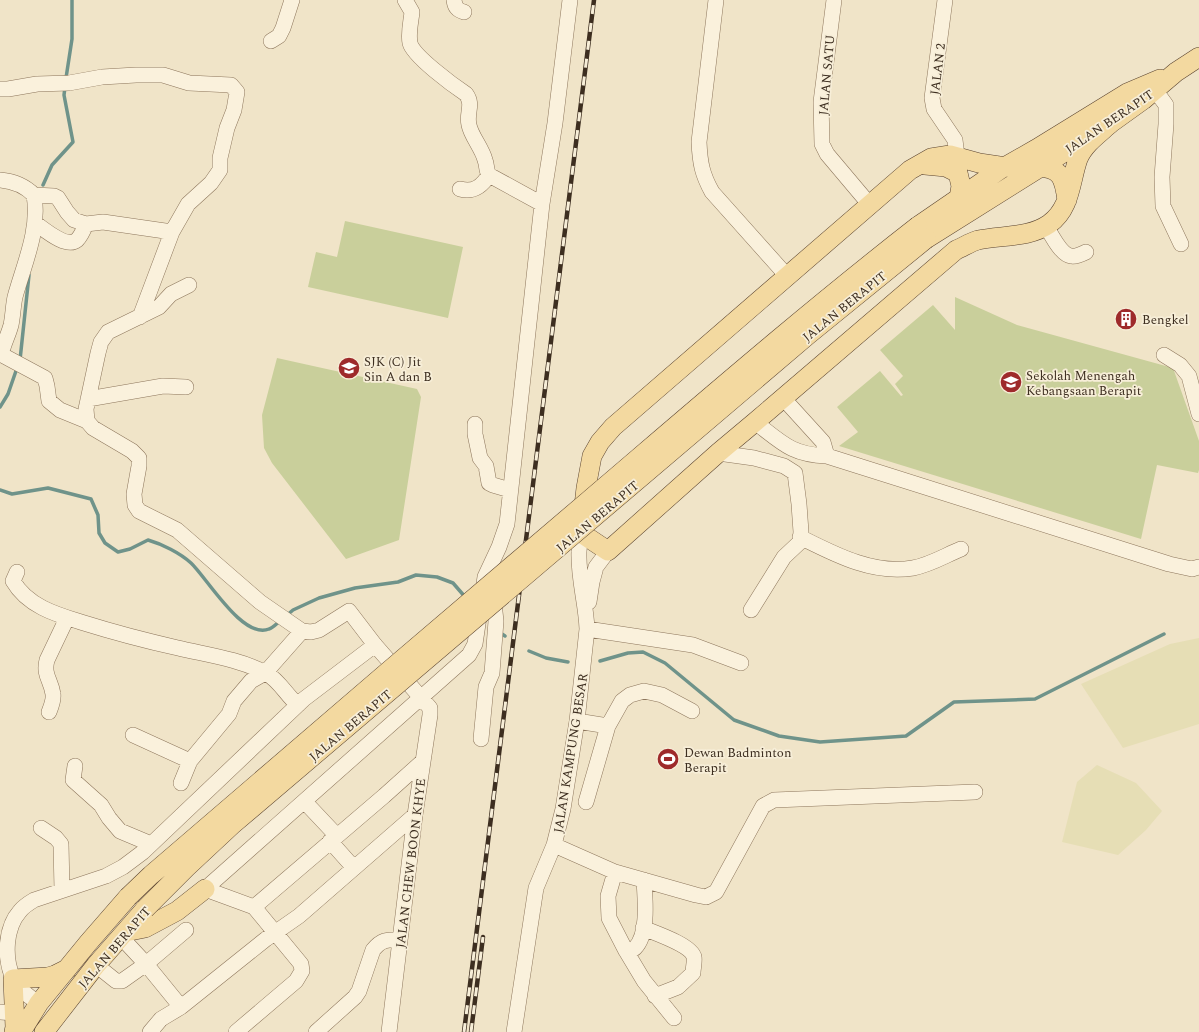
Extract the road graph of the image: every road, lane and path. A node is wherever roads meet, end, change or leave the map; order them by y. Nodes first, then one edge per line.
1 (292, 0) edge
2 (405, 0) edge
3 (454, 0) edge
4 (570, 0) edge
5 (716, 0) edge
6 (834, 0) edge
7 (945, 0) edge
8 (464, 12) dead end
9 (271, 41) dead end
10 (1199, 57) edge
11 (1176, 72) junction
12 (0, 89) edge
13 (1155, 90) junction
14 (1110, 123) junction
15 (957, 156) junction
16 (920, 165) junction
17 (1006, 167) junction
18 (1038, 167) junction
19 (490, 175) junction
20 (0, 180) edge
21 (460, 189) dead end
22 (34, 195) junction
23 (959, 198) junction
24 (1067, 200) junction
25 (542, 204) junction
26 (870, 205) junction
27 (35, 223) junction
28 (86, 224) junction
29 (1046, 226) junction
30 (172, 232) junction
31 (922, 233) junction
32 (1181, 244) dead end
33 (1086, 252) dead end
34 (787, 276) junction
35 (189, 284) dead end
36 (140, 317) junction
37 (4, 355) edge
38 (1164, 355) dead end
39 (186, 387) dead end
40 (783, 398) junction
41 (88, 399) junction
42 (1199, 414) edge
43 (88, 421) junction
44 (755, 422) junction
45 (475, 424) dead end
46 (718, 453) junction
47 (827, 456) junction
48 (510, 490) junction
49 (581, 533) junction
50 (800, 537) junction
51 (961, 549) dead end
52 (608, 551) junction
53 (1199, 567) edge
54 (17, 572) dead end
55 (494, 603) junction
56 (751, 610) dead end
57 (587, 613) junction
58 (67, 618) junction
59 (296, 627) junction
60 (587, 629) junction
61 (375, 645) junction
62 (741, 663) dead end
63 (265, 673) junction
64 (420, 697) junction
65 (298, 705) junction
66 (692, 711) dead end
67 (49, 712) dead end
68 (577, 722) junction
69 (608, 726) junction
70 (133, 735) dead end
71 (481, 739) dead end
72 (190, 761) junction
73 (423, 761) junction
74 (75, 766) dead end
75 (181, 783) dead end
76 (976, 792) dead end
77 (305, 802) junction
78 (586, 802) dead end
79 (415, 815) junction
80 (41, 828) dead end
81 (334, 839) junction
82 (151, 844) junction
83 (554, 845) junction
84 (354, 868) junction
85 (615, 872) junction
86 (644, 880) junction
87 (205, 889) junction
88 (62, 890) junction
89 (254, 907) junction
90 (643, 928) junction
91 (5, 929) edge
92 (186, 930) dead end
93 (276, 932) junction
94 (123, 935) junction
95 (400, 940) junction
96 (626, 951) junction
97 (146, 964) junction
98 (96, 965) junction
99 (67, 969) junction
100 (13, 979) junction
101 (71, 996) junction
102 (655, 996) junction
103 (39, 1004) junction
104 (181, 1007) junction
105 (8, 1012) edge
106 (674, 1018) dead end
107 (14, 1032) edge
108 (21, 1032) edge
109 (44, 1032) edge
110 (150, 1032) edge
111 (236, 1032) edge
112 (316, 1032) edge
113 (389, 1032) edge
114 (514, 1032) edge

1 - 9 street
2 - 19 street
3 - 8 street
4 - 25 street
5 - 34 street
6 - 26 street, JALAN SATU
7 - 15 street, JALAN 2
10 - 11 main road, JALAN BERAPIT
11 - 13 main road, JALAN BERAPIT
11 - 17 main road
12 - 30 street
13 - 14 main road, JALAN BERAPIT
13 - 32 street
14 - 18 main road, JALAN BERAPIT
14 - 24 main road
15 - 16 main road
15 - 17 main road
16 - 23 main road
16 - 26 main road
17 - 23 main road
18 - 24 main road
18 - 31 main road, JALAN BERAPIT
19 - 21 street
19 - 25 street
20 - 22 street
22 - 27 street
22 - 28 street
23 - 31 main road
24 - 29 main road
25 - 48 street
26 - 34 main road
27 - 28 street
27 - 37 street
28 - 30 street
29 - 33 street
29 - 40 main road
30 - 36 street
31 - 55 main road, JALAN BERAPIT, bridge
31 - 99 main road, bridge
34 - 49 main road
35 - 36 street
36 - 41 street
37 - 43 street
38 - 42 street
39 - 41 street
40 - 44 main road
40 - 47 street
41 - 43 street
43 - 59 street
44 - 46 main road
44 - 47 street
45 - 48 street
46 - 50 street
46 - 52 main road
47 - 53 street
48 - 64 street
49 - 52 main road
49 - 57 street
50 - 51 street
50 - 56 street
52 - 57 street
54 - 58 street
55 - 71 street
55 - 94 main road, JALAN BERAPIT, bridge
57 - 60 street, JALAN KAMPUNG BESAR
58 - 63 street
58 - 67 street
59 - 61 street, JALAN CHEW BOON KHYE
59 - 63 street
60 - 62 street
60 - 68 street, JALAN KAMPUNG BESAR
61 - 64 street, JALAN CHEW BOON KHYE
61 - 65 street
63 - 65 street
63 - 72 street
64 - 73 street, JALAN CHEW BOON KHYE
64 - 77 street
65 - 82 street
66 - 69 street
68 - 69 street
68 - 83 street, JALAN KAMPUNG BESAR
69 - 78 street
70 - 72 street
72 - 75 street
73 - 79 street, JALAN CHEW BOON KHYE
73 - 81 street
74 - 82 street
76 - 86 street
77 - 81 street
77 - 87 street
79 - 84 street
79 - 95 street, JALAN CHEW BOON KHYE
80 - 88 street
81 - 84 street
81 - 89 street
82 - 88 street
83 - 85 street
83 - 114 street, JALAN KAMPUNG BESAR
84 - 93 street
85 - 86 street
85 - 96 street
86 - 90 street
87 - 89 street
87 - 94 main road
88 - 91 street
89 - 93 street
90 - 96 street
90 - 102 street
91 - 100 street
92 - 97 street
93 - 104 street
93 - 111 street
94 - 97 street
94 - 98 main road, JALAN BERAPIT
95 - 112 street
95 - 113 street, JALAN CHEW BOON KHYE
96 - 102 street
97 - 98 street
97 - 104 street
98 - 101 main road, JALAN BERAPIT
99 - 100 main road
99 - 103 main road
100 - 103 street
100 - 105 main road
101 - 103 main road
101 - 109 main road, JALAN BERAPIT
102 - 106 street
103 - 108 main road
104 - 110 street
105 - 107 main road

